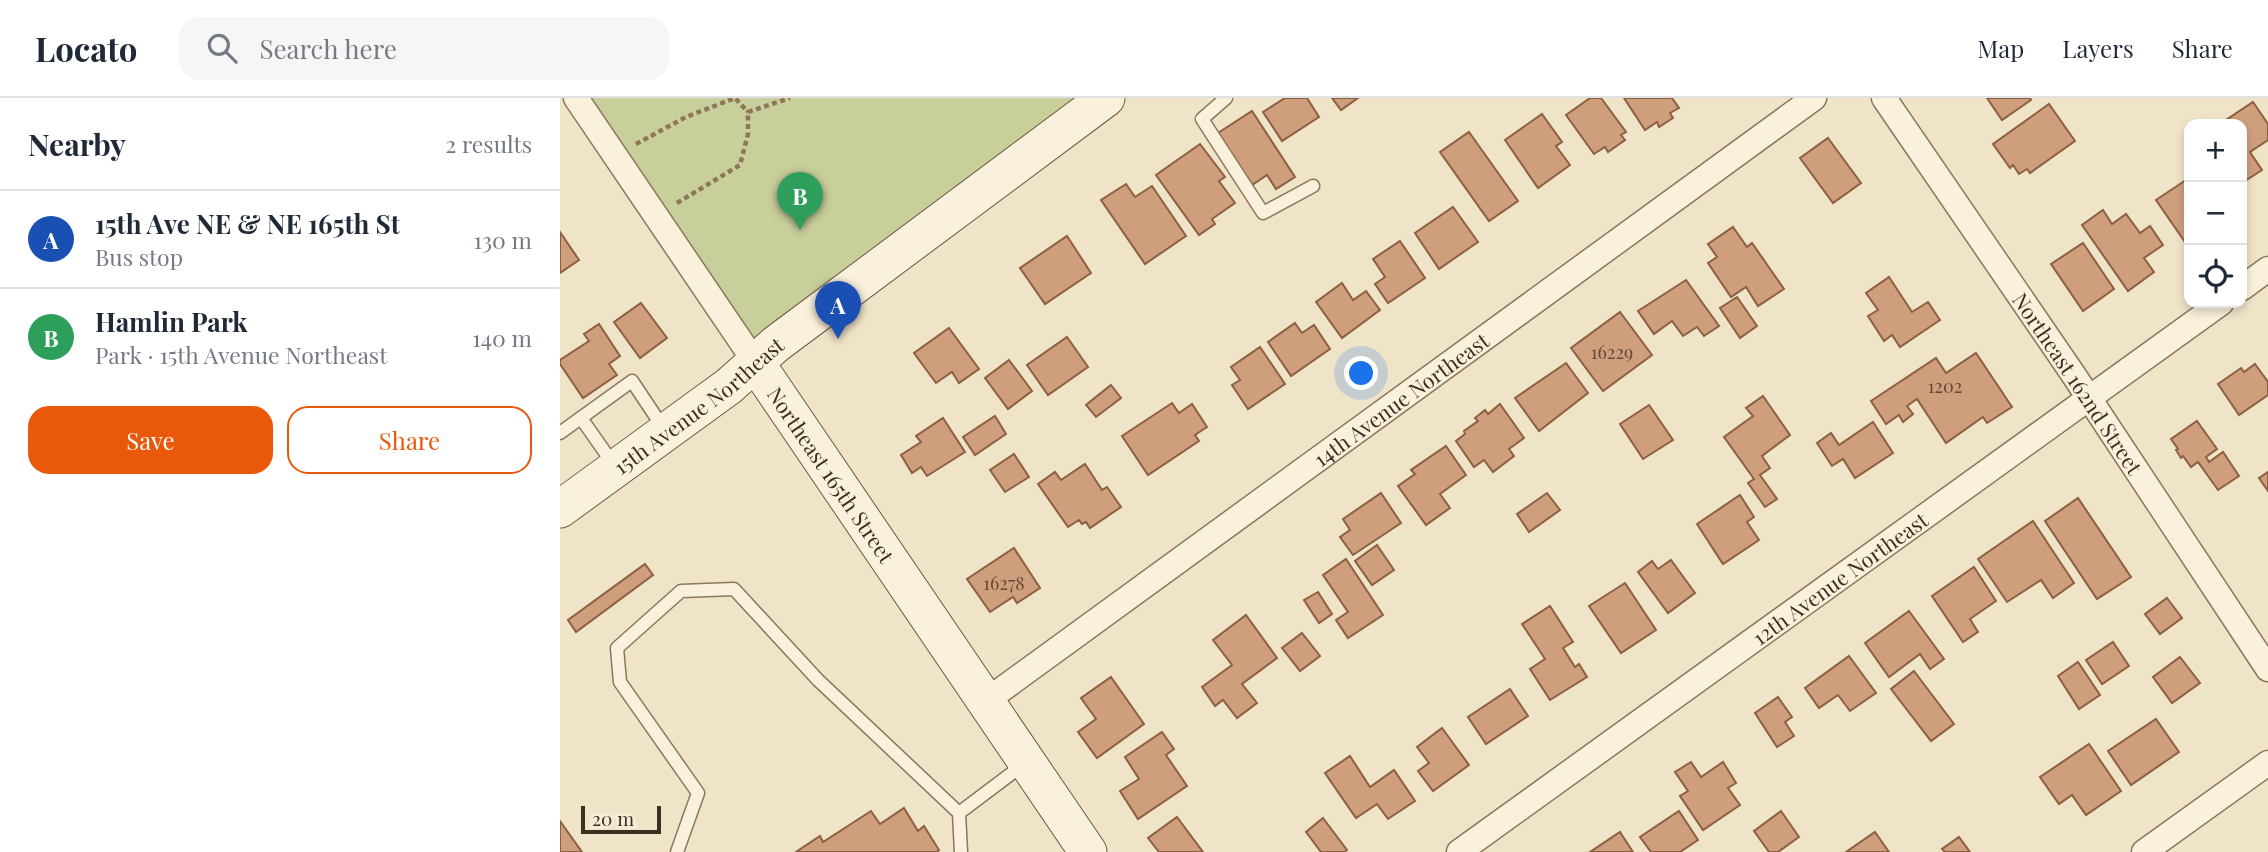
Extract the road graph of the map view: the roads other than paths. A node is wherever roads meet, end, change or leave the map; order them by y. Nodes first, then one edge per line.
1 (576, 98) edge
2 (1106, 98) edge
3 (1226, 98) edge
4 (1814, 98) edge
5 (1884, 98) edge
6 (1313, 186) dead end
7 (2268, 269) edge
8 (2247, 284) edge
9 (2214, 308) edge
10 (755, 362) junction
11 (2089, 398) junction
12 (581, 418) junction
13 (666, 432) junction
14 (560, 433) edge
15 (617, 468) junction
16 (567, 499) edge
17 (2268, 669) edge
18 (986, 701) junction
19 (1027, 762) junction
20 (2268, 763) edge
21 (959, 813) junction
22 (677, 852) edge
23 (961, 852) edge
24 (1088, 852) edge
25 (1459, 852) edge
26 (2144, 852) edge

1 - 10 street, Northeast 165th Street
2 - 10 main road, 15th Avenue Northeast
3 - 6 lane
4 - 18 street, 14th Avenue Northeast
5 - 11 street, Northeast 162nd Street
7 - 8 street
9 - 11 street, 12th Avenue Northeast
10 - 13 main road, 15th Avenue Northeast
10 - 18 main road, Northeast 165th Street
11 - 17 street, Northeast 162nd Street
11 - 25 street, 12th Avenue Northeast
12 - 13 lane
12 - 14 lane
12 - 15 lane
13 - 15 main road, 15th Avenue Northeast
15 - 16 main road, 15th Avenue Northeast
18 - 19 main road, Northeast 165th Street
19 - 21 lane
19 - 24 main road, Northeast 165th Street
20 - 26 street
21 - 22 lane
21 - 23 lane

